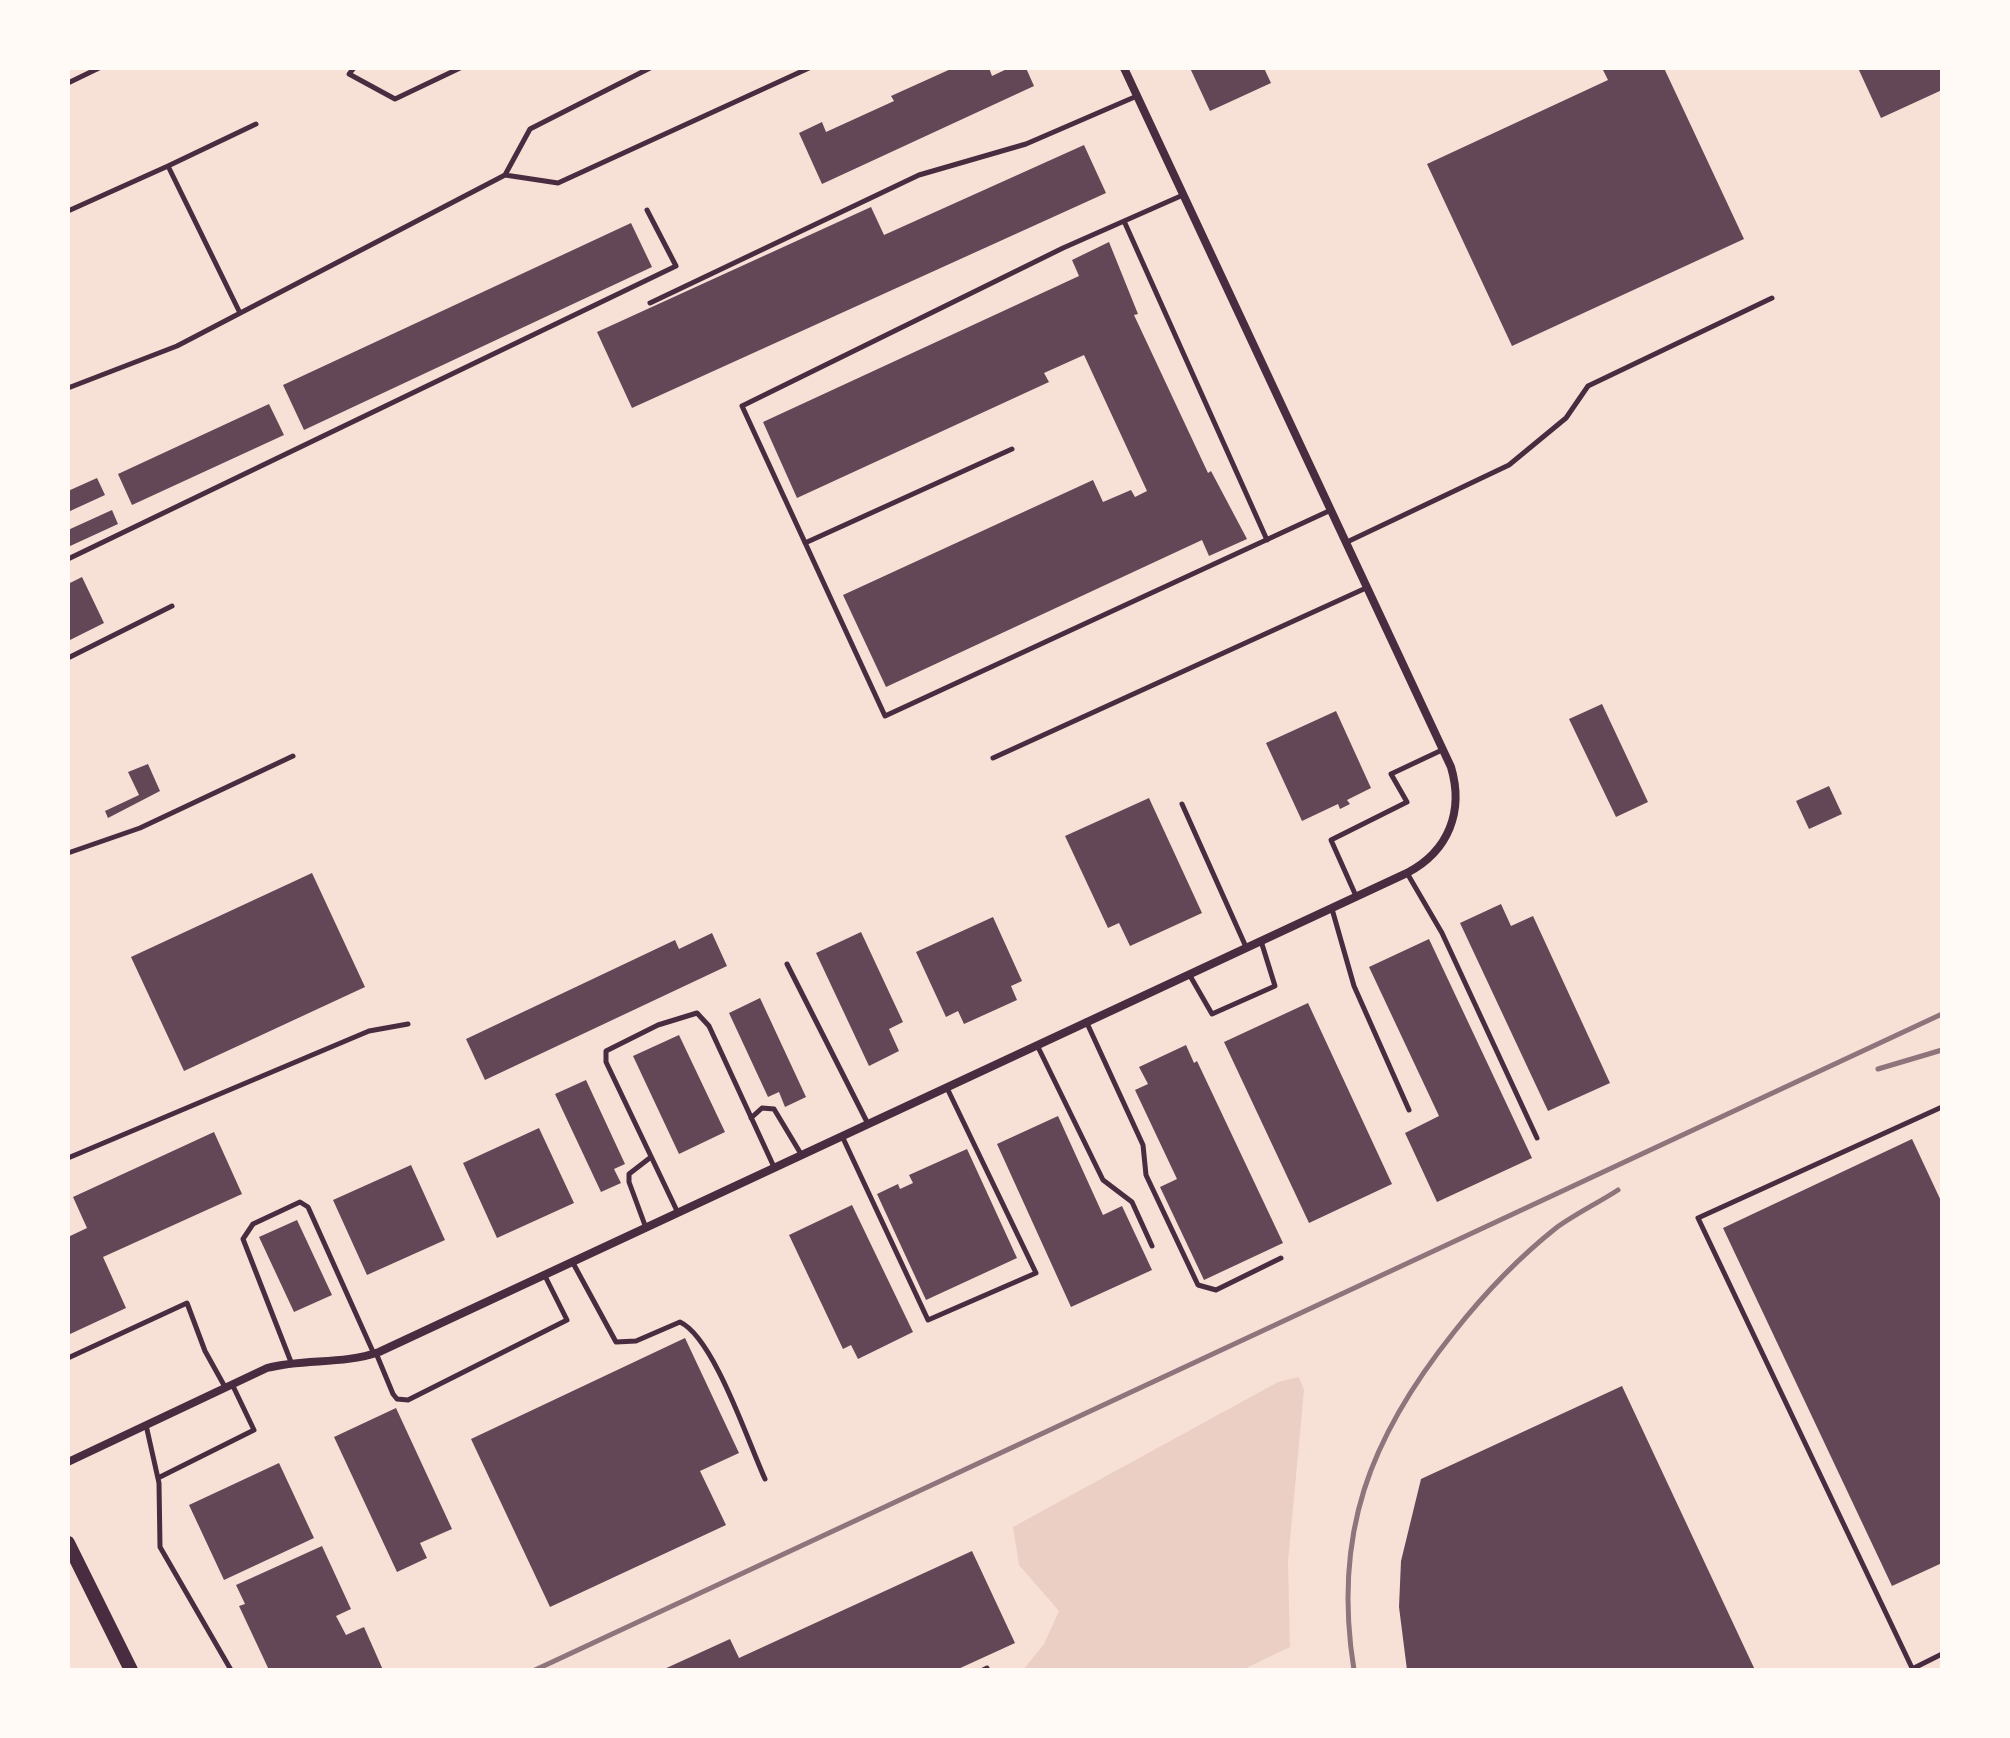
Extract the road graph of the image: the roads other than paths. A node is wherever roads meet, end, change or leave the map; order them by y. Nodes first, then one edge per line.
1 (99, 68) edge
2 (354, 68) edge
3 (460, 68) edge
4 (650, 68) edge
5 (809, 68) edge
6 (1124, 68) edge
7 (68, 83) edge
8 (1137, 96) junction
9 (256, 124) dead end
10 (168, 166) junction
11 (505, 175) junction
12 (1183, 195) junction
13 (647, 210) dead end
14 (68, 211) edge
15 (1124, 221) junction
16 (1772, 298) dead end
17 (650, 303) dead end
18 (240, 313) junction
19 (68, 388) edge
20 (1012, 449) dead end
21 (1331, 510) junction
22 (1267, 540) junction
23 (805, 543) junction
24 (1346, 543) junction
25 (68, 559) edge
26 (1367, 587) junction
27 (172, 606) dead end
28 (68, 658) edge
29 (1443, 749) junction
30 (293, 756) dead end
31 (993, 758) dead end
32 (1182, 804) dead end
33 (68, 853) edge
34 (1407, 873) junction
35 (1356, 897) junction
36 (1332, 908) junction
37 (1261, 940) junction
38 (1246, 947) junction
39 (787, 964) dead end
40 (1188, 973) junction
41 (1086, 1020) junction
42 (408, 1024) dead end
43 (1037, 1044) junction
44 (947, 1088) junction
45 (1942, 1107) edge
46 (1409, 1110) dead end
47 (751, 1118) junction
48 (868, 1124) junction
49 (842, 1136) junction
50 (1537, 1138) dead end
51 (802, 1155) junction
52 (651, 1157) junction
53 (68, 1158) edge
54 (774, 1168) junction
55 (678, 1213) junction
56 (646, 1228) junction
57 (1152, 1246) dead end
58 (1281, 1258) dead end
59 (572, 1262) junction
60 (544, 1275) junction
61 (375, 1353) junction
62 (68, 1358) edge
63 (291, 1362) junction
64 (228, 1386) junction
65 (146, 1424) junction
66 (68, 1462) edge
67 (158, 1478) junction
68 (765, 1479) dead end
69 (68, 1543) edge
70 (1942, 1654) edge
71 (1913, 1669) edge
72 (131, 1670) edge
73 (231, 1670) edge

1 - 7 lane
2 - 3 lane
4 - 11 lane
5 - 11 lane
6 - 8 street
8 - 12 street
8 - 17 lane
9 - 10 lane
10 - 14 lane
10 - 18 lane
11 - 18 lane
12 - 15 lane
12 - 21 street
13 - 25 lane
15 - 22 lane
15 - 23 lane
16 - 24 lane
18 - 19 lane
20 - 23 lane
21 - 22 lane
21 - 24 street
22 - 23 lane
24 - 26 street
26 - 29 street
26 - 31 lane
27 - 28 lane
29 - 34 street
29 - 35 lane
30 - 33 lane
32 - 38 lane
34 - 35 street
34 - 50 lane
35 - 36 street
36 - 37 street
36 - 46 lane
37 - 38 street
37 - 40 lane
38 - 40 street
39 - 48 lane
40 - 41 street
41 - 43 street
41 - 58 lane
42 - 53 lane
43 - 44 street
43 - 57 lane
44 - 48 street
44 - 49 lane
45 - 71 lane
47 - 51 lane
47 - 52 lane
47 - 54 lane
48 - 49 street
49 - 51 street
51 - 54 street
52 - 55 lane
52 - 56 lane
54 - 55 street
55 - 56 street
56 - 59 street
59 - 60 street
59 - 68 lane
60 - 61 street
60 - 61 lane
61 - 63 street
61 - 63 lane
62 - 64 lane
63 - 64 street
64 - 65 street
64 - 67 lane
65 - 66 street
65 - 67 lane
67 - 73 lane
69 - 72 main road
70 - 71 lane

